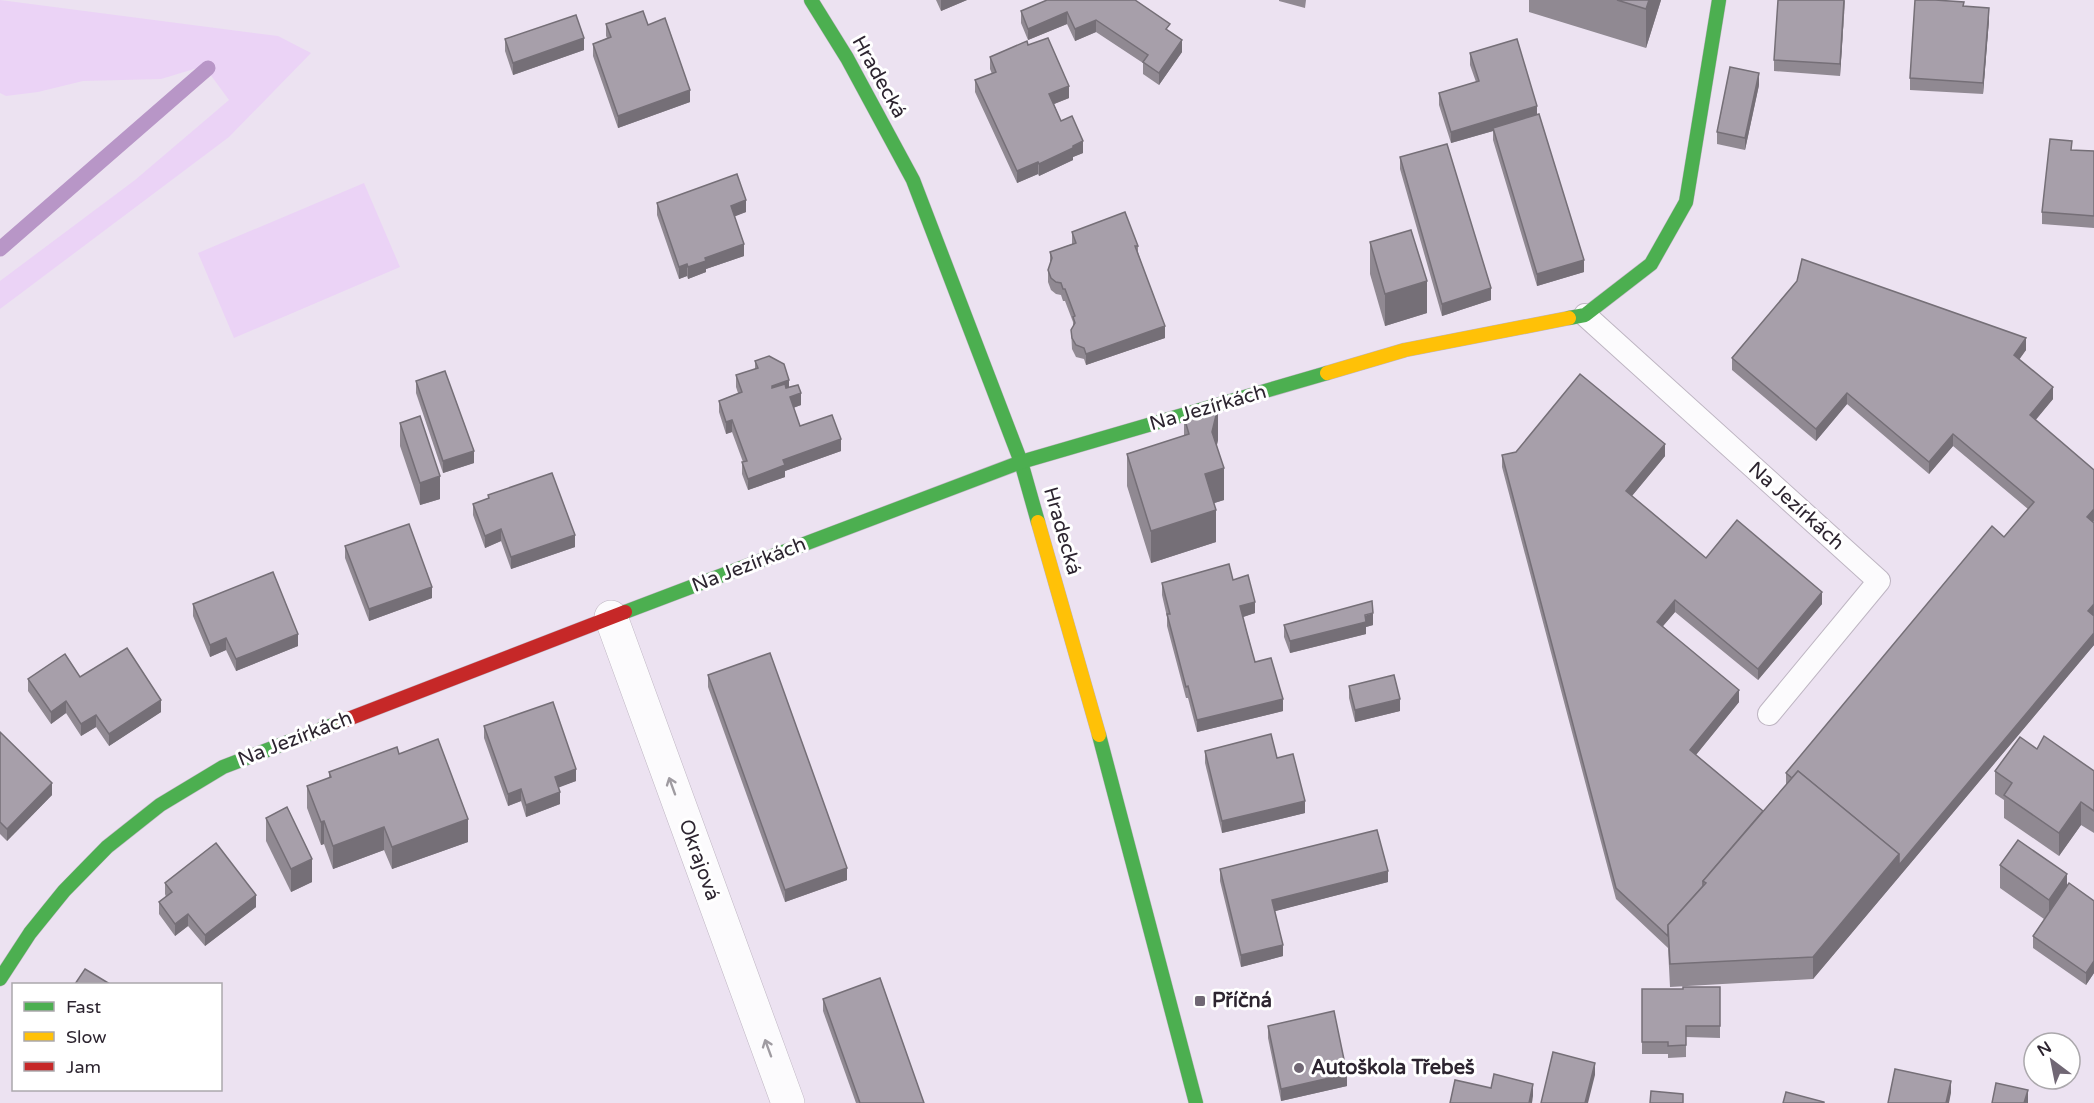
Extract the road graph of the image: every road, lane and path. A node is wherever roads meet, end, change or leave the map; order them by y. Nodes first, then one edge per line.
1 (811, 0) edge
2 (1719, 0) edge
3 (1585, 315) junction
4 (1021, 462) junction
5 (611, 617) junction
6 (1769, 714) dead end
7 (0, 979) edge
8 (788, 1103) edge
9 (1196, 1103) edge

1 - 4 street, Hradecká
2 - 3 street, Na Jezírkách
3 - 4 street, Na Jezírkách
3 - 6 lane, Na Jezírkách
4 - 5 street, Na Jezírkách
4 - 9 street, Hradecká
5 - 7 street, Na Jezírkách
8 -> 5 street, Okrajová

